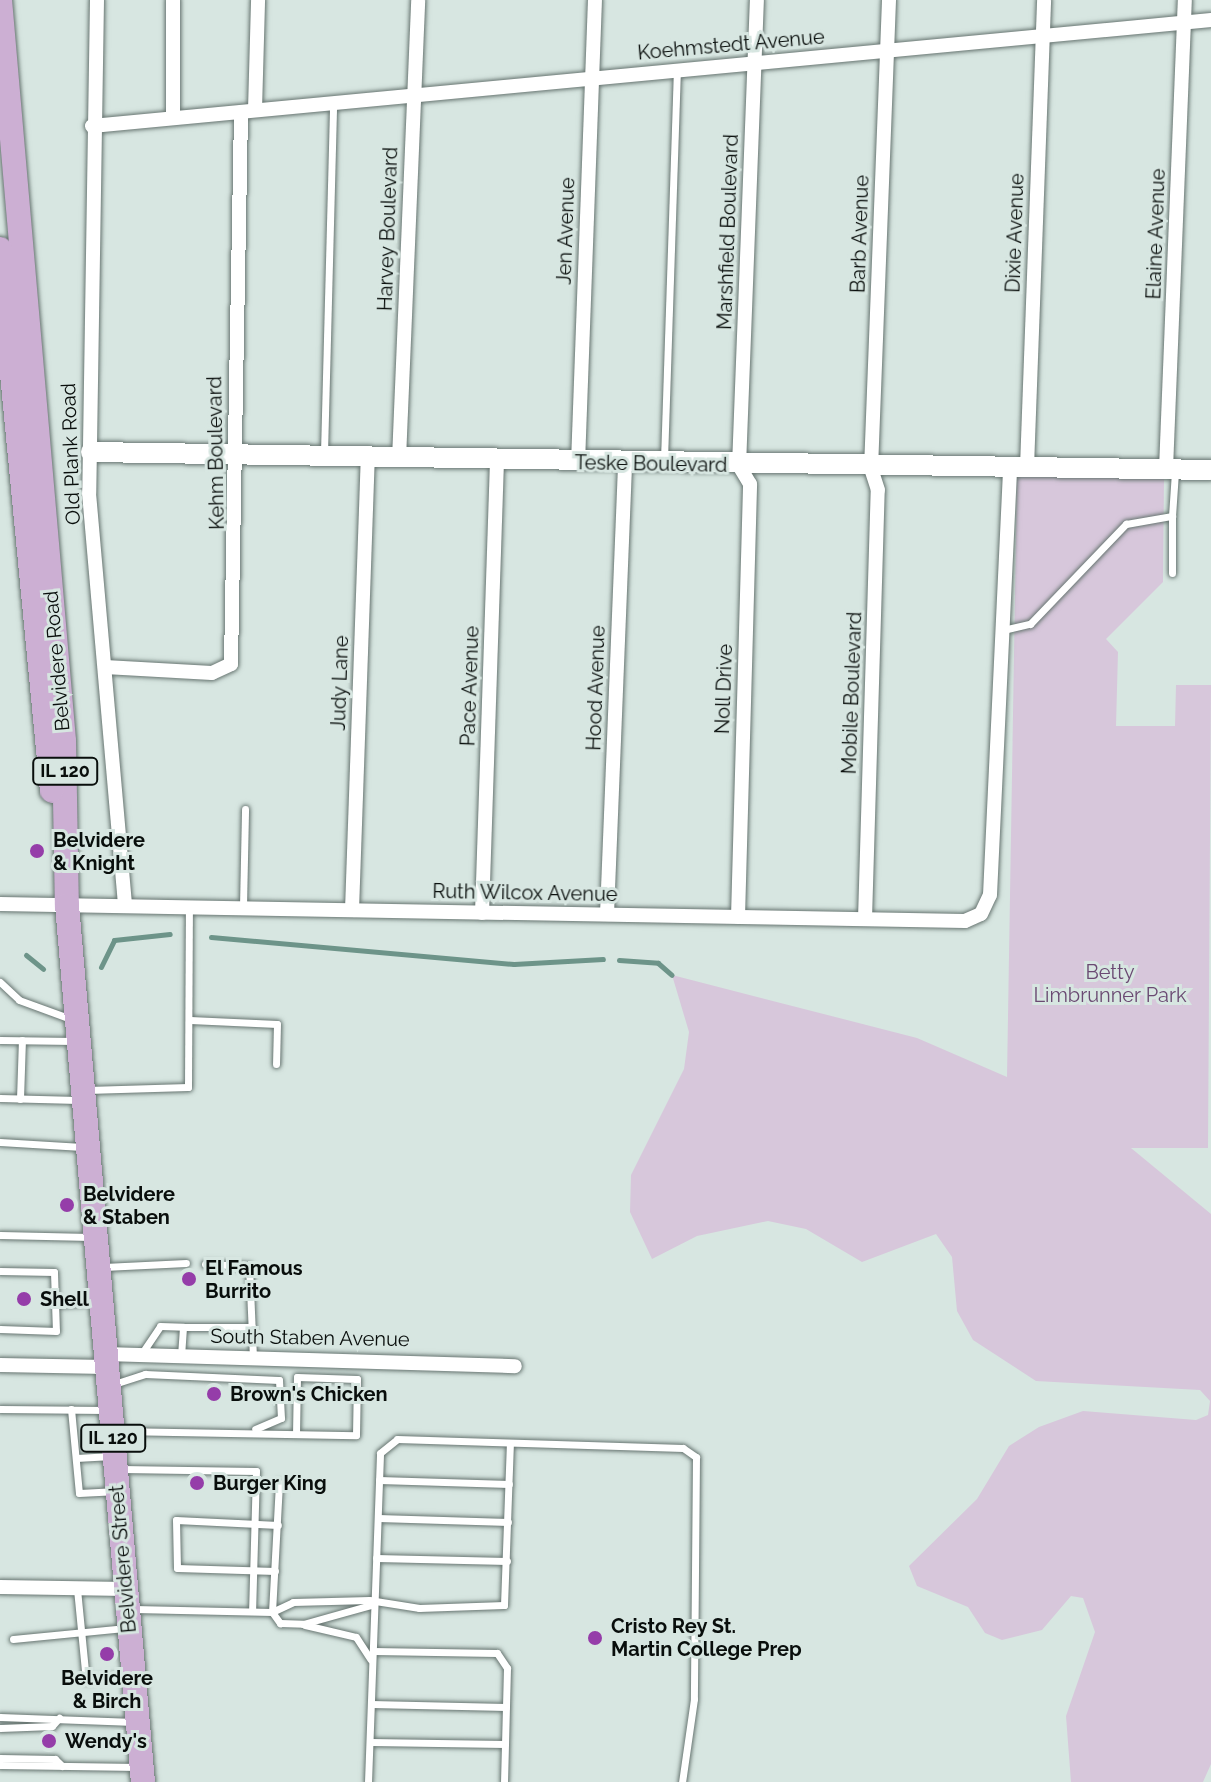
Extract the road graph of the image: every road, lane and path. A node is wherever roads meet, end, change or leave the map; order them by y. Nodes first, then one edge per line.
1 (0, 0) edge
2 (97, 0) edge
3 (173, 0) edge
4 (258, 0) edge
5 (418, 0) edge
6 (595, 0) edge
7 (757, 0) edge
8 (889, 0) edge
9 (1044, 0) edge
10 (1185, 0) edge
11 (1211, 20) edge
12 (1184, 23) junction
13 (1042, 36) junction
14 (887, 51) junction
15 (755, 63) junction
16 (677, 71) junction
17 (592, 79) junction
18 (414, 95) junction
19 (333, 103) junction
20 (248, 111) junction
21 (173, 117) junction
22 (92, 126) junction
23 (0, 249) edge
24 (91, 452) junction
25 (232, 455) junction
26 (324, 457) junction
27 (368, 458) junction
28 (399, 459) junction
29 (497, 461) junction
30 (578, 463) junction
31 (625, 464) junction
32 (664, 465) junction
33 (739, 466) junction
34 (1018, 467) junction
35 (871, 469) junction
36 (1170, 469) junction
37 (1211, 470) edge
38 (1172, 516) junction
39 (1172, 573) dead end
40 (1003, 630) junction
41 (105, 667) junction
42 (245, 809) dead end
43 (0, 904) edge
44 (67, 905) junction
45 (125, 905) junction
46 (189, 906) junction
47 (243, 907) junction
48 (352, 910) junction
49 (482, 913) junction
50 (607, 914) junction
51 (981, 914) joint
52 (738, 917) junction
53 (865, 919) junction
54 (1, 988) edge
55 (190, 1020) junction
56 (78, 1031) junction
57 (0, 1040) edge
58 (22, 1040) junction
59 (276, 1064) dead end
60 (83, 1095) junction
61 (0, 1098) edge
62 (20, 1099) junction
63 (0, 1142) edge
64 (88, 1147) junction
65 (0, 1235) edge
66 (95, 1237) junction
67 (186, 1263) dead end
68 (205, 1264) dead end
69 (98, 1268) junction
70 (0, 1271) edge
71 (101, 1301) junction
72 (56, 1304) junction
73 (183, 1327) junction
74 (252, 1327) junction
75 (0, 1329) edge
76 (141, 1355) junction
77 (181, 1356) junction
78 (253, 1357) junction
79 (0, 1365) edge
80 (515, 1366) dead end
81 (108, 1390) junction
82 (0, 1409) edge
83 (71, 1409) junction
84 (222, 1432) junction
85 (296, 1434) junction
86 (510, 1443) junction
87 (76, 1458) junction
88 (115, 1472) junction
89 (379, 1480) junction
90 (279, 1483) dead end
91 (509, 1484) junction
92 (378, 1518) junction
93 (508, 1522) junction
94 (256, 1524) junction
95 (278, 1525) junction
96 (376, 1558) junction
97 (507, 1561) junction
98 (254, 1570) junction
99 (275, 1571) junction
100 (0, 1587) edge
101 (77, 1588) junction
102 (373, 1605) junction
103 (128, 1609) junction
104 (252, 1610) junction
105 (272, 1612) junction
106 (303, 1624) junction
107 (82, 1633) junction
108 (13, 1639) dead end
109 (373, 1651) junction
110 (373, 1664) junction
111 (133, 1675) junction
112 (371, 1704) junction
113 (506, 1707) junction
114 (0, 1717) edge
115 (59, 1718) junction
116 (137, 1722) junction
117 (0, 1728) edge
118 (370, 1742) junction
119 (505, 1744) junction
120 (0, 1758) edge
121 (0, 1765) edge
122 (62, 1766) junction
123 (142, 1774) edge
124 (368, 1782) edge
125 (504, 1782) edge
126 (682, 1782) edge

1 - 44 main road, Belvidere Road / IL 120
2 - 22 street, Old Plank Road
3 - 21 street
4 - 20 street, Kehm Boulevard
5 - 18 street, Harvey Boulevard
6 - 17 street, Jen Avenue
7 - 15 street, Marshfield Boulevard
8 - 14 street, Barb Avenue
9 - 13 street, Dixie Avenue
10 - 12 street, Elaine Avenue
11 - 12 street, Koehmstedt Avenue
12 - 13 street, Koehmstedt Avenue
12 - 36 street, Elaine Avenue
13 - 14 street, Koehmstedt Avenue
13 - 34 street, Dixie Avenue
14 - 15 street, Koehmstedt Avenue
14 - 35 street, Barb Avenue
15 - 16 street, Koehmstedt Avenue
15 - 33 street, Marshfield Boulevard
16 - 17 street, Koehmstedt Avenue
16 - 32 lane
17 - 18 street, Koehmstedt Avenue
17 - 30 street, Jen Avenue
18 - 19 street, Koehmstedt Avenue
18 - 28 street, Harvey Boulevard
19 - 20 street, Koehmstedt Avenue
19 - 26 lane
20 - 21 street, Koehmstedt Avenue
20 - 25 street, Kehm Boulevard
21 - 22 street, Koehmstedt Avenue
22 - 24 street, Old Plank Road
23 - 44 main road, Belvidere Road / IL 120
24 - 25 street, Teske Boulevard
24 - 41 street, Old Plank Road
25 - 26 street, Teske Boulevard
25 - 41 street, Kehm Boulevard
26 - 27 street, Teske Boulevard
27 - 28 street, Teske Boulevard
27 - 48 street, Judy Lane
28 - 29 street, Teske Boulevard
29 - 30 street, Teske Boulevard
29 - 49 street, Pace Avenue
30 - 31 street, Teske Boulevard
31 - 32 street, Teske Boulevard
31 - 50 street, Hood Avenue
32 - 33 street, Teske Boulevard
33 - 35 street, Teske Boulevard
33 - 52 street, Noll Drive
34 - 35 street, Teske Boulevard
34 - 36 street, Teske Boulevard
34 - 40 street, Dixie Avenue
35 - 53 street, Mobile Boulevard
36 - 37 street, Teske Boulevard
36 - 38 lane
38 - 39 lane
38 - 40 lane
40 - 51 street, Dixie Avenue
41 - 45 street, Old Plank Road
42 - 47 lane
43 - 44 street, Ruth Wilcox Avenue
44 - 45 street, Ruth Wilcox Avenue
44 - 56 main road, Belvidere Street / IL 120
45 - 46 street, Ruth Wilcox Avenue
46 - 47 street, Ruth Wilcox Avenue
46 - 55 lane
47 - 48 street, Ruth Wilcox Avenue
48 - 49 street, Ruth Wilcox Avenue
49 - 50 street, Ruth Wilcox Avenue
50 - 52 street, Ruth Wilcox Avenue
51 - 53 street, Ruth Wilcox Avenue
52 - 53 street, Ruth Wilcox Avenue
54 - 56 lane
55 - 59 lane
55 - 60 lane
56 - 58 lane
56 - 60 main road, Belvidere Street / IL 120
57 - 58 lane
58 - 62 lane
60 - 62 lane
60 - 64 main road, Belvidere Street / IL 120
61 - 62 lane
63 - 64 lane
64 - 66 main road, Belvidere Street / IL 120
65 - 66 lane
66 - 69 main road, Belvidere Street / IL 120
67 - 69 lane
68 - 74 lane
69 - 71 main road, Belvidere Street / IL 120
70 - 72 lane
71 - 72 lane
71 - 81 main road, Belvidere Street / IL 120
72 - 75 lane
73 - 74 lane
73 - 76 lane
73 - 77 lane
74 - 78 lane
76 - 77 street, South Staben Avenue
76 - 81 street, South Staben Avenue
77 - 78 street, South Staben Avenue
78 - 80 street, South Staben Avenue
79 - 81 street, South Staben Avenue
81 - 83 lane
81 - 84 lane
81 - 84 lane
81 - 88 main road, Belvidere Street / IL 120
82 - 83 lane
83 - 87 lane
84 - 85 lane
85 - 85 lane
86 - 89 lane
86 - 91 lane
86 - 126 lane
87 - 88 lane
87 - 88 lane
88 - 94 lane
88 - 103 main road, Belvidere Street / IL 120
89 - 91 lane
89 - 92 lane
90 - 95 lane
91 - 93 lane
92 - 93 lane
92 - 96 lane
93 - 97 lane
94 - 95 lane
94 - 98 lane
94 - 98 lane
95 - 99 lane
96 - 97 lane
96 - 102 lane
97 - 102 lane
98 - 99 lane
98 - 104 lane
99 - 105 lane
100 - 101 street
101 - 103 street
101 - 107 lane
102 - 105 lane
102 - 106 lane
102 - 109 lane
103 - 104 lane
103 - 107 lane
103 - 111 main road, Belvidere Street / IL 120
104 - 105 lane
105 - 106 lane
106 - 110 lane
107 - 108 lane
107 - 111 lane
109 - 110 lane
109 - 113 lane
110 - 112 lane
111 - 116 main road, Belvidere Street / IL 120
112 - 113 lane
112 - 118 lane
113 - 119 lane
114 - 115 lane
115 - 116 lane
115 - 117 lane
116 - 123 main road, Belvidere Street / IL 120
118 - 119 lane
118 - 124 lane
119 - 125 lane
120 - 122 lane
121 - 122 lane
122 - 123 lane

